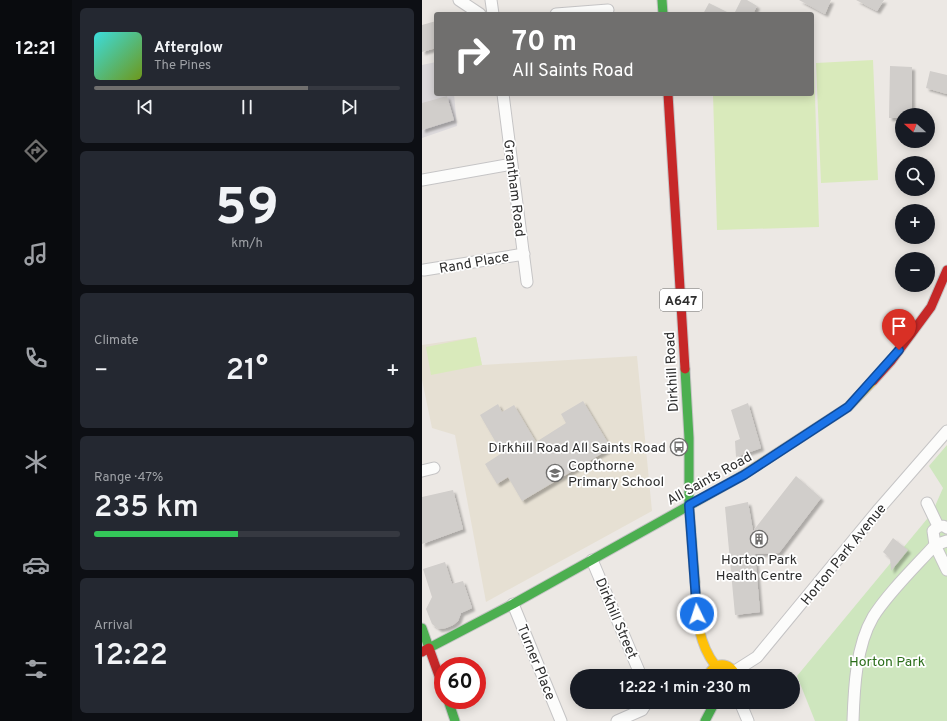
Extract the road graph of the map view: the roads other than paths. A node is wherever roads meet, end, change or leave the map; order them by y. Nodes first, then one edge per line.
1 (459, 0) edge
2 (491, 0) edge
3 (662, 0) edge
4 (608, 10) dead end
5 (477, 12) edge
6 (493, 12) edge
7 (582, 12) edge
8 (663, 12) edge
9 (503, 96) edge
10 (668, 96) edge
11 (512, 164) junction
12 (422, 180) edge
13 (524, 254) junction
14 (424, 270) dead end
15 (947, 270) edge
16 (527, 282) dead end
17 (947, 431) edge
18 (434, 468) dead end
19 (422, 471) edge
20 (927, 502) dead end
21 (689, 505) junction
22 (942, 527) edge
23 (947, 541) edge
24 (935, 545) junction
25 (592, 560) junction
26 (947, 570) edge
27 (513, 604) junction
28 (422, 628) edge
29 (425, 650) edge
30 (715, 665) junction
31 (434, 668) edge
32 (639, 669) edge
33 (712, 669) edge
34 (731, 669) edge
35 (741, 669) edge
36 (451, 709) edge
37 (643, 709) edge
38 (702, 709) edge
39 (709, 709) edge
40 (743, 709) edge
41 (700, 720) edge
42 (455, 721) edge
43 (561, 721) edge
44 (617, 721) edge
45 (748, 721) edge
46 (852, 721) edge

1 - 5 street
2 - 6 street
3 - 8 main road
4 - 7 street
9 - 11 street, Grantham Road
10 - 21 main road, Dirkhill Road / A647
11 - 12 street
11 - 13 street, Grantham Road
13 - 14 street, Rand Place
13 - 16 street, Grantham Road
15 - 21 main road, All Saints Road
17 - 35 street, Horton Park Avenue
18 - 19 street
20 - 22 street
21 - 25 main road, All Saints Road
21 - 30 main road, A647
22 - 24 street
23 - 24 street
24 - 26 street
24 - 46 street
25 - 27 main road, All Saints Road
25 - 32 street, Dirkhill Street
27 - 29 main road, All Saints Road
27 - 43 street, Turner Place
28 - 29 main road
29 - 31 main road
30 - 33 main road
30 - 34 main road
36 - 42 main road
37 - 44 street
38 - 41 main road
39 - 41 main road
40 - 45 street

